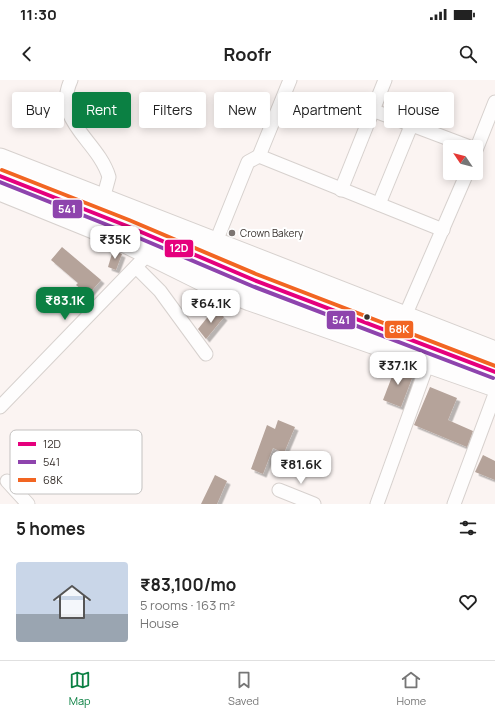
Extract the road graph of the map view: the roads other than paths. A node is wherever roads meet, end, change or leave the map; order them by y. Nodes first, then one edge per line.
1 (71, 80) edge
2 (290, 80) edge
3 (385, 80) edge
4 (376, 101) edge
5 (495, 102) edge
6 (365, 128) edge
7 (411, 128) edge
8 (418, 128) edge
9 (451, 140) edge
10 (480, 140) edge
11 (259, 156) junction
12 (0, 160) edge
13 (0, 176) edge
14 (464, 180) edge
15 (0, 190) edge
16 (341, 190) junction
17 (103, 199) junction
18 (379, 204) junction
19 (443, 230) junction
20 (215, 244) junction
21 (142, 260) junction
22 (405, 316) junction
23 (434, 347) junction
24 (495, 352) edge
25 (206, 354) dead end
26 (495, 372) edge
27 (495, 386) edge
28 (495, 394) edge
29 (0, 407) edge
30 (7, 481) dead end
31 (10, 484) edge
32 (279, 490) dead end
33 (19, 494) edge
34 (28, 504) edge
35 (314, 504) edge
36 (377, 504) edge
37 (454, 504) edge

1 - 17 street
2 - 11 street
3 - 4 street
5 - 10 street
6 - 16 street
7 - 18 street
8 - 9 street
11 - 16 street
11 - 20 street
12 - 17 main road
13 - 23 main road
14 - 19 street
15 - 21 main road
16 - 18 street
17 - 20 main road
18 - 19 street
19 - 22 street
20 - 22 main road
21 - 23 main road
21 - 25 street
21 - 29 street
22 - 23 main road
23 - 24 main road
23 - 26 main road
23 - 27 main road
23 - 36 street
28 - 37 street
30 - 31 street
32 - 35 street
33 - 34 street

